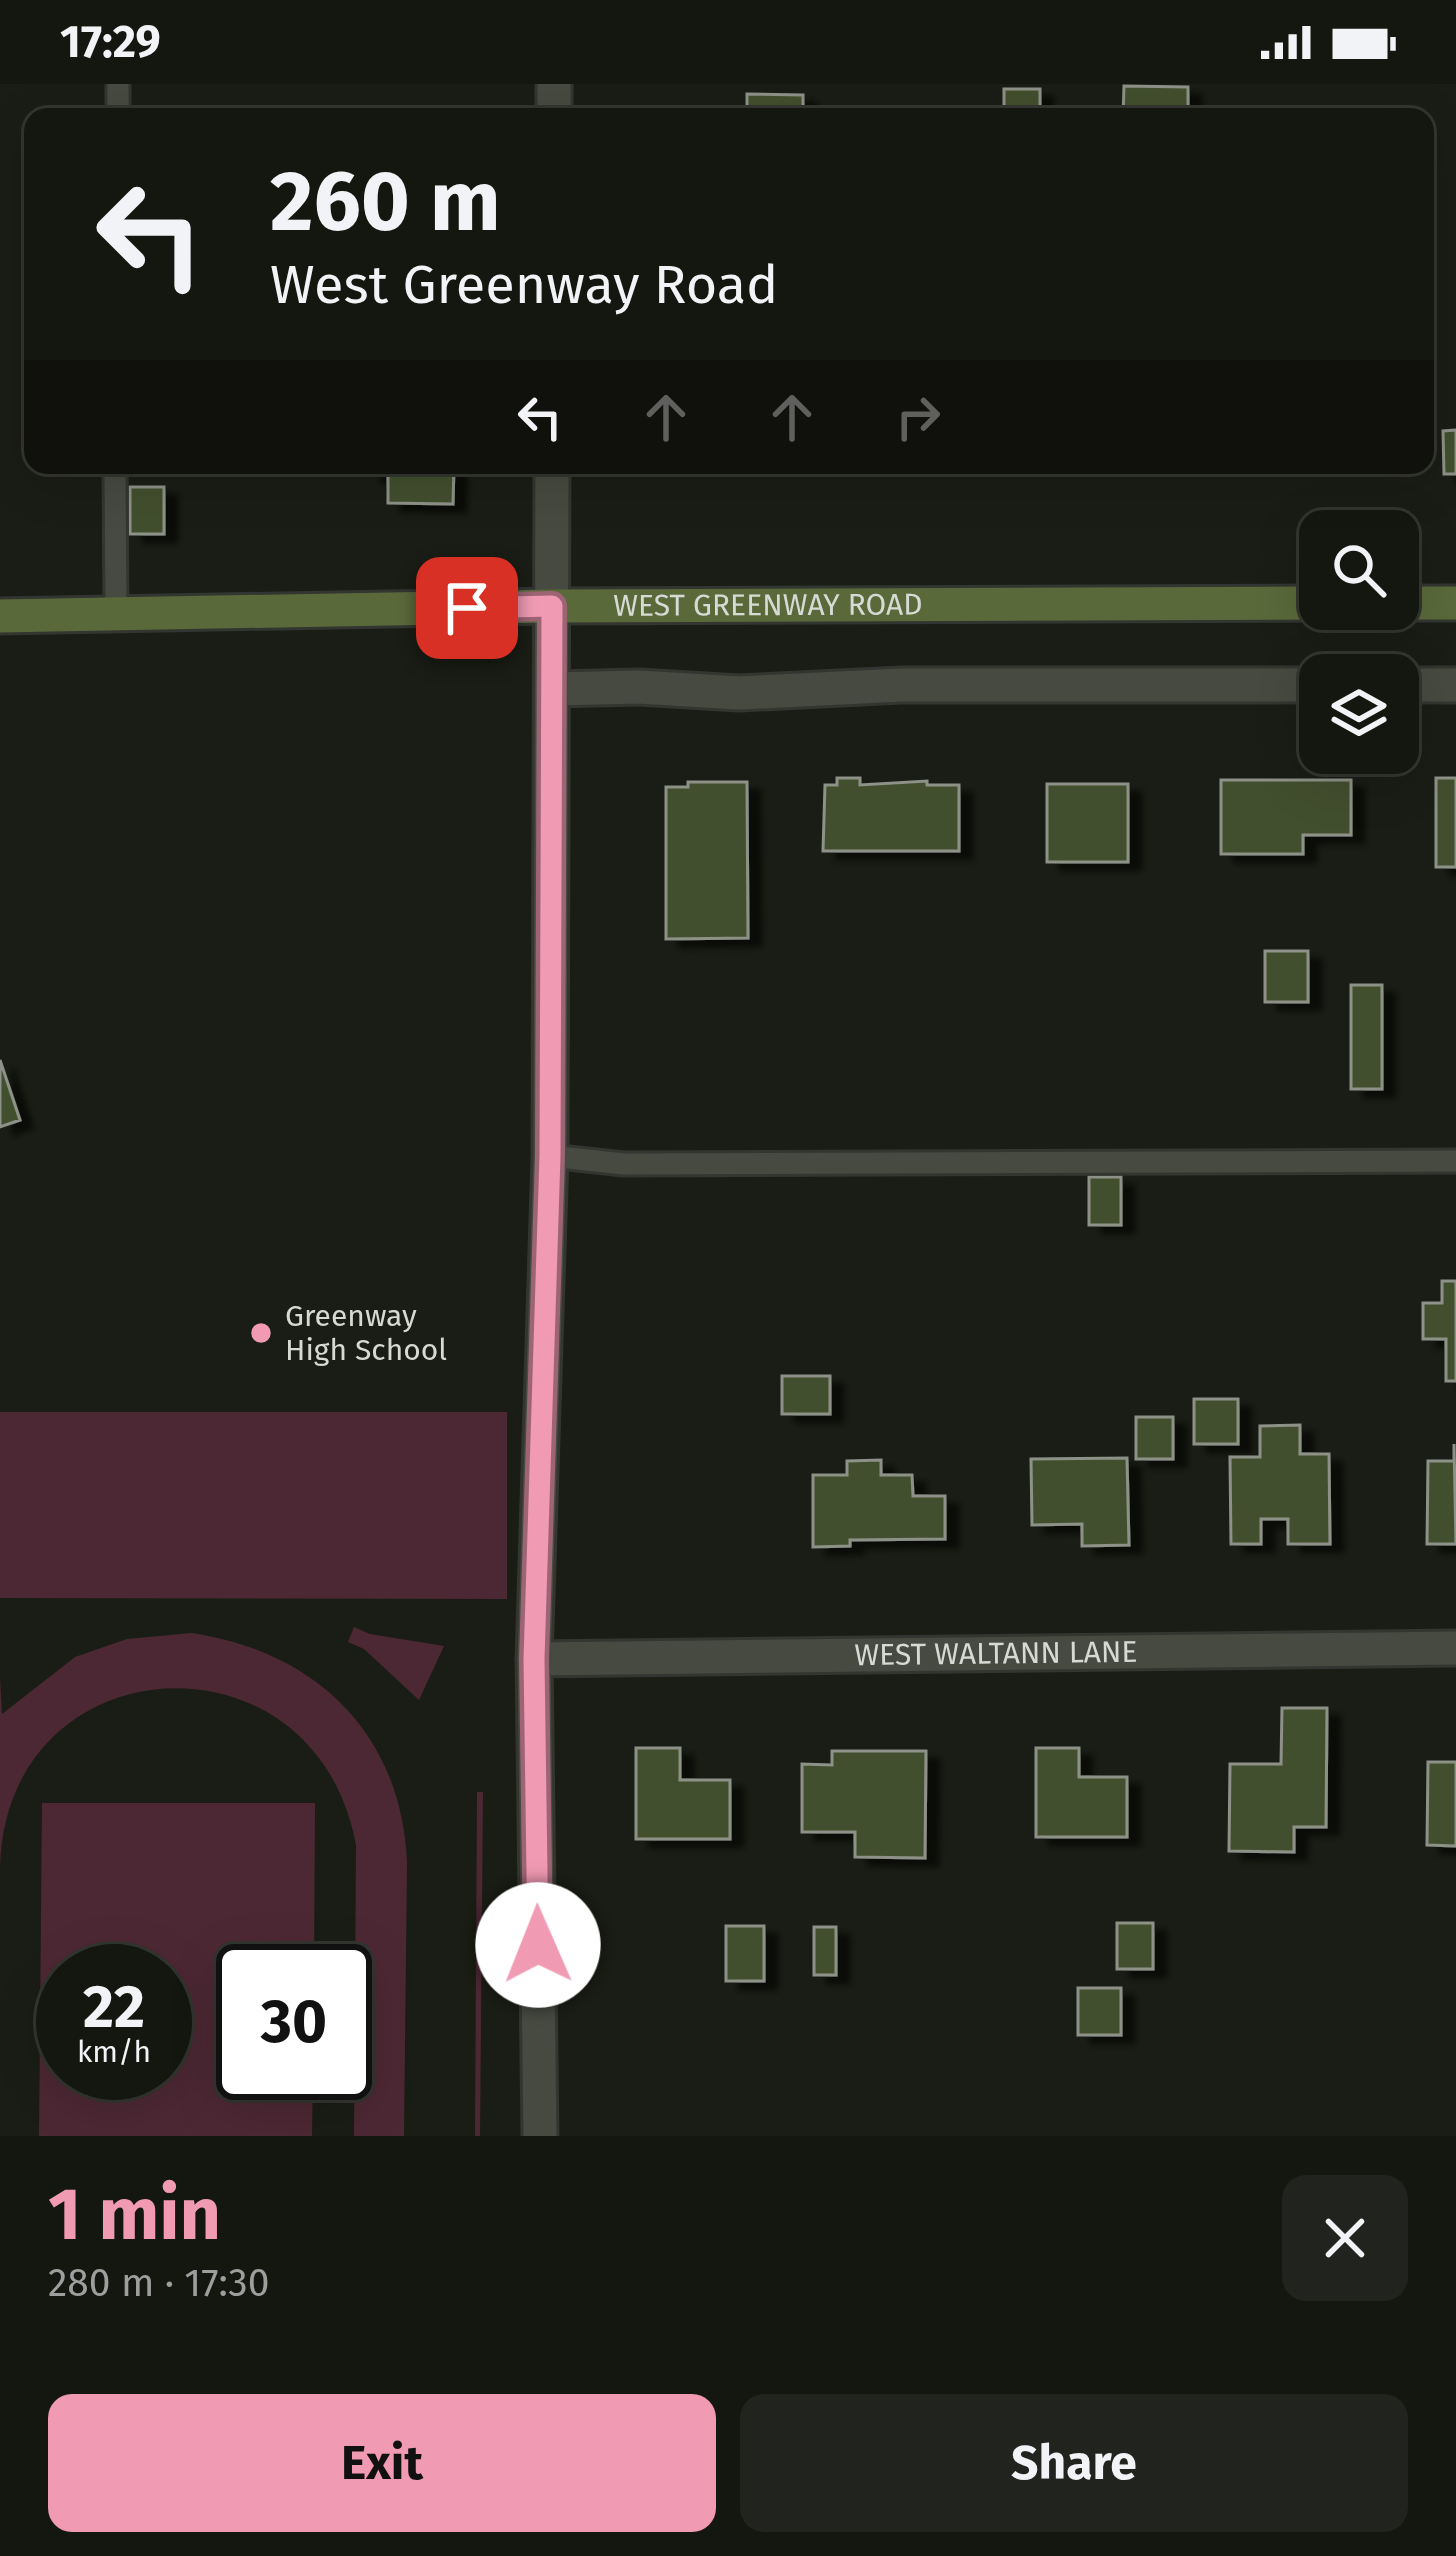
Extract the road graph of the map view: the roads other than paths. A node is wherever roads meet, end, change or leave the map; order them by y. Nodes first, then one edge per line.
1 (116, 474) edge
2 (552, 474) edge
3 (1419, 603) edge
4 (1456, 603) edge
5 (1299, 604) edge
6 (552, 606) junction
7 (116, 615) junction
8 (0, 616) edge
9 (1299, 685) edge
10 (1419, 685) edge
11 (1456, 685) edge
12 (553, 689) junction
13 (550, 1156) junction
14 (1456, 1161) edge
15 (1456, 1648) edge
16 (534, 1659) junction
17 (540, 2136) edge

1 - 7 lane
2 - 6 street
3 - 4 main road
5 - 6 main road, WEST GREENWAY ROAD
6 - 7 main road, WEST GREENWAY ROAD
6 - 12 street
7 - 8 main road, WEST GREENWAY ROAD
9 - 12 street
10 - 11 street
12 - 13 street
13 - 14 lane
13 - 16 street
15 - 16 street, WEST WALTANN LANE
16 - 17 street

